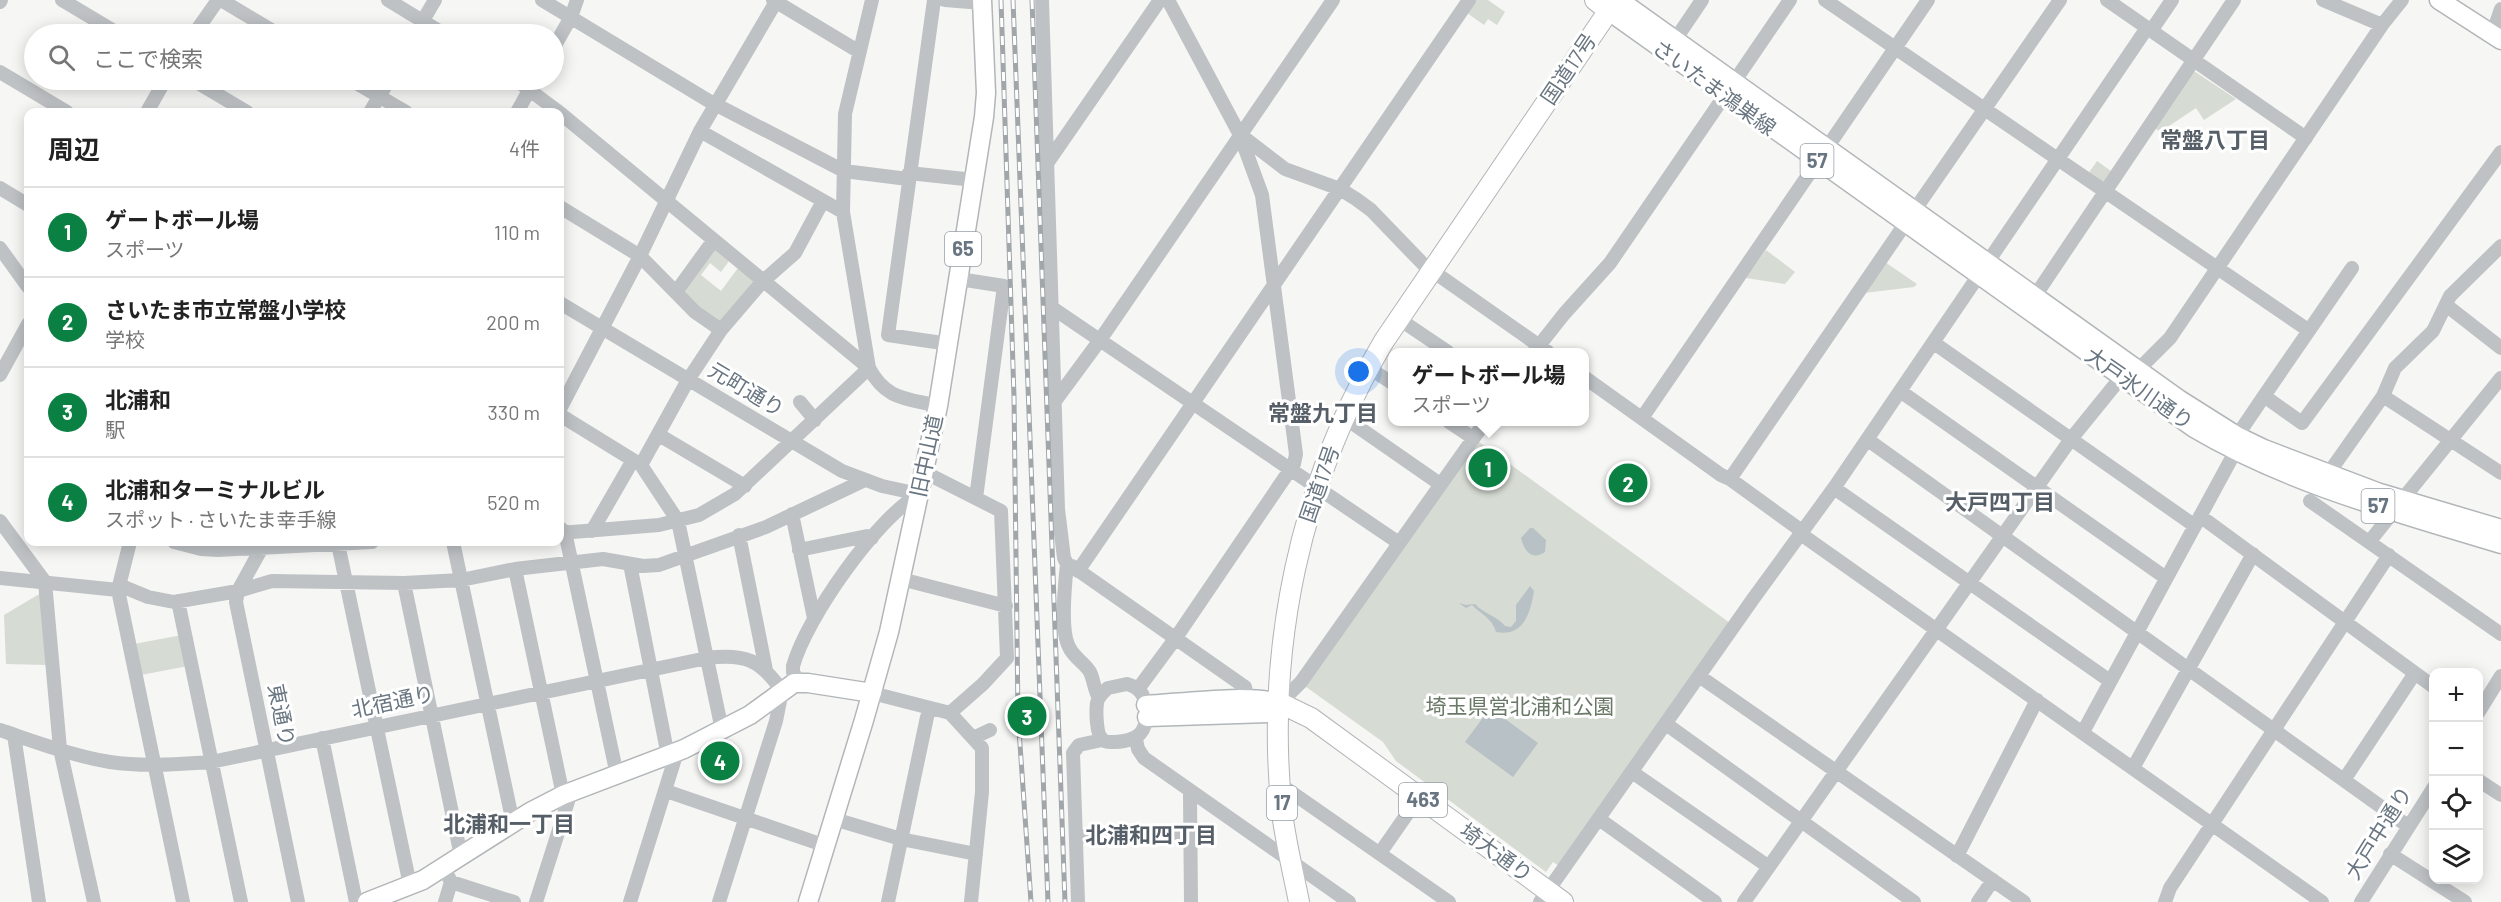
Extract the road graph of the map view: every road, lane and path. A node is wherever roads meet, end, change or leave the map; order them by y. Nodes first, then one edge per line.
1 (62, 0) edge
2 (219, 0) edge
3 (388, 0) edge
4 (435, 0) edge
5 (542, 0) edge
6 (577, 0) edge
7 (775, 0) edge
8 (872, 0) edge
9 (934, 0) edge
10 (945, 0) edge
11 (1042, 0) edge
12 (1160, 0) edge
13 (1168, 0) edge
14 (1333, 0) edge
15 (1469, 0) edge
16 (1702, 0) edge
17 (1790, 0) edge
18 (1825, 0) edge
19 (1928, 0) edge
20 (2060, 0) edge
21 (2106, 0) edge
22 (2172, 0) edge
23 (2234, 0) edge
24 (2323, 0) edge
25 (2402, 0) edge
26 (2439, 0) edge
27 (982, 1) edge
28 (1610, 3) edge
29 (2501, 9) edge
30 (571, 18) junction
31 (423, 21) junction
32 (102, 24) edge
33 (201, 24) edge
34 (261, 24) edge
35 (421, 24) edge
36 (428, 24) edge
37 (2382, 25) junction
38 (564, 30) edge
39 (2149, 30) junction
40 (2496, 38) edge
41 (1675, 40) junction
42 (1895, 48) junction
43 (858, 51) junction
44 (2194, 60) junction
45 (0, 72) edge
46 (24, 86) edge
47 (1730, 89) junction
48 (30, 90) edge
49 (159, 90) edge
50 (210, 90) edge
51 (368, 90) edge
52 (383, 90) edge
53 (529, 90) edge
54 (538, 90) edge
55 (379, 96) junction
56 (715, 104) junction
57 (60, 108) edge
58 (149, 108) edge
59 (241, 108) edge
60 (372, 108) edge
61 (399, 108) edge
62 (519, 108) edge
63 (554, 108) edge
64 (1985, 109) junction
65 (564, 117) edge
66 (700, 131) junction
67 (1240, 135) junction
68 (2306, 138) junction
69 (2501, 152) edge
70 (1823, 155) junction
71 (2058, 159) junction
72 (1048, 162) junction
73 (844, 171) junction
74 (909, 176) junction
75 (974, 180) junction
76 (0, 188) edge
77 (1340, 189) junction
78 (2105, 190) junction
79 (823, 201) junction
80 (667, 202) junction
81 (24, 203) edge
82 (564, 209) edge
83 (843, 212) junction
84 (1910, 217) junction
85 (713, 241) junction
86 (2501, 246) edge
87 (0, 248) edge
88 (640, 256) junction
89 (2217, 268) junction
90 (2352, 268) dead end
91 (1984, 269) junction
92 (1432, 271) junction
93 (959, 279) junction
94 (24, 281) edge
95 (762, 282) junction
96 (1275, 283) junction
97 (676, 292) junction
98 (2030, 303) junction
99 (564, 305) edge
100 (2446, 305) junction
101 (1051, 307) junction
102 (1399, 319) junction
103 (602, 329) junction
104 (721, 330) junction
105 (2308, 330) junction
106 (24, 331) edge
107 (1100, 340) junction
108 (1934, 343) junction
109 (949, 344) junction
110 (1442, 348) edge
111 (1537, 348) edge
112 (1542, 348) edge
113 (2501, 348) edge
114 (869, 368) junction
115 (1369, 368) junction
116 (2132, 374) junction
117 (0, 375) edge
118 (2501, 378) edge
119 (688, 380) junction
120 (1388, 380) edge
121 (1589, 381) edge
122 (1900, 392) junction
123 (2264, 396) junction
124 (2383, 396) junction
125 (564, 401) edge
126 (1055, 401) junction
127 (800, 402) dead end
128 (1193, 403) junction
129 (938, 406) junction
130 (564, 417) edge
131 (1345, 418) junction
132 (1642, 418) junction
133 (815, 420) junction
134 (1455, 426) edge
135 (1482, 426) edge
136 (659, 435) junction
137 (1473, 438) junction
138 (2071, 439) junction
139 (1868, 440) junction
140 (2451, 440) junction
141 (792, 442) junction
142 (2236, 444) junction
143 (2260, 456) junction
144 (637, 463) junction
145 (1290, 468) junction
146 (924, 472) junction
147 (2501, 473) edge
148 (2328, 474) junction
149 (1730, 479) junction
150 (865, 480) junction
151 (1440, 484) junction
152 (745, 486) junction
153 (1317, 487) junction
154 (2037, 487) junction
155 (1834, 488) junction
156 (919, 494) junction
157 (976, 498) junction
158 (2310, 501) dead end
159 (2398, 506) junction
160 (792, 514) junction
161 (0, 521) edge
162 (678, 521) junction
163 (2198, 521) junction
164 (2501, 529) edge
165 (564, 531) edge
166 (592, 531) junction
167 (1802, 533) junction
168 (739, 535) junction
169 (2002, 536) junction
170 (872, 538) junction
171 (564, 540) edge
172 (2370, 541) junction
173 (1399, 543) junction
174 (2501, 544) edge
175 (129, 546) edge
176 (189, 546) edge
177 (248, 546) edge
178 (262, 546) edge
179 (338, 546) edge
180 (454, 546) edge
181 (799, 550) junction
182 (2253, 554) junction
183 (685, 555) junction
184 (2389, 555) junction
185 (572, 563) junction
186 (630, 564) junction
187 (1073, 567) junction
188 (515, 569) junction
189 (0, 578) edge
190 (2166, 578) junction
191 (901, 579) junction
192 (461, 580) junction
193 (45, 582) junction
194 (346, 582) junction
195 (404, 583) junction
196 (1970, 583) junction
197 (118, 587) junction
198 (238, 591) junction
199 (178, 601) junction
200 (1006, 606) junction
201 (814, 618) junction
202 (2345, 621) junction
203 (1936, 629) junction
204 (2137, 632) junction
205 (2501, 634) edge
206 (1175, 639) junction
207 (707, 658) junction
208 (2188, 669) junction
209 (651, 670) junction
210 (766, 670) junction
211 (2415, 673) junction
212 (2501, 675) edge
213 (1699, 676) junction
214 (597, 681) junction
215 (2110, 681) junction
216 (799, 682) junction
217 (2429, 684) edge
218 (542, 692) junction
219 (782, 692) junction
220 (872, 693) junction
221 (1099, 698) junction
222 (1248, 700) junction
223 (2037, 700) junction
224 (1280, 703) junction
225 (487, 704) junction
226 (1143, 704) junction
227 (2483, 704) edge
228 (950, 713) junction
229 (432, 716) junction
230 (927, 717) dead end
231 (1666, 724) junction
232 (376, 727) junction
233 (2273, 729) junction
234 (0, 730) edge
235 (722, 730) junction
236 (990, 730) dead end
237 (2083, 732) junction
238 (14, 735) junction
239 (322, 738) junction
240 (973, 738) junction
241 (1136, 739) junction
242 (1102, 740) junction
243 (60, 749) junction
244 (266, 750) junction
245 (673, 754) junction
246 (211, 762) junction
247 (155, 765) junction
248 (2133, 768) junction
249 (1836, 771) junction
250 (1632, 772) junction
251 (617, 775) junction
252 (2344, 780) junction
253 (2483, 783) edge
254 (1281, 785) junction
255 (666, 791) junction
256 (1192, 792) junction
257 (2429, 793) edge
258 (567, 794) junction
259 (2501, 795) edge
260 (1419, 797) junction
261 (746, 818) junction
262 (834, 819) junction
263 (1599, 819) junction
264 (1802, 821) junction
265 (513, 823) junction
266 (2212, 824) junction
267 (2408, 826) junction
268 (1190, 832) junction
269 (1076, 837) junction
270 (901, 839) junction
271 (826, 846) junction
272 (1380, 853) junction
273 (976, 854) junction
274 (2390, 854) junction
275 (461, 856) junction
276 (1957, 856) junction
277 (1290, 861) junction
278 (1769, 867) junction
279 (448, 875) junction
280 (1993, 880) junction
281 (410, 885) junction
282 (1551, 898) edge
283 (39, 902) edge
284 (94, 902) edge
285 (183, 902) edge
286 (241, 902) edge
287 (298, 902) edge
288 (356, 902) edge
289 (367, 902) edge
290 (445, 902) edge
291 (514, 902) edge
292 (536, 902) edge
293 (630, 902) edge
294 (719, 902) edge
295 (808, 902) edge
296 (888, 902) edge
297 (971, 902) edge
298 (1078, 902) edge
299 (1191, 902) edge
300 (1299, 902) edge
301 (1349, 902) edge
302 (1449, 902) edge
303 (1715, 902) edge
304 (1744, 902) edge
305 (1914, 902) edge
306 (1978, 902) edge
307 (2024, 902) edge
308 (2165, 902) edge
309 (2322, 902) edge
310 (2361, 902) edge
311 (2465, 902) edge

1 - 32 street
2 - 33 street
2 - 34 street
3 - 31 street
4 - 31 street
5 - 30 street
6 - 30 street
7 - 43 street
7 - 56 street
8 - 43 street
9 - 74 street
10 - 27 street
11 - 72 street
12 - 72 street
13 - 67 street
14 - 67 street
15 - 77 street
16 - 41 street
17 - 47 street
18 - 42 street
19 - 42 street
20 - 64 street
21 - 39 street
22 - 39 street
23 - 44 street
24 - 37 street
25 - 37 street
26 - 40 main road
27 - 75 main road, 旧中山道 / 65
28 - 41 main road, さいたま鴻巣線 / 57
28 - 47 main road, さいたま鴻巣線 / 57
28 - 92 highway, 国道17号 / 17
29 - 40 street
30 - 38 street
30 - 56 street
31 - 35 street
31 - 36 street
37 - 68 street
39 - 44 street
39 - 71 street
41 - 47 main road, さいたま鴻巣線 / 57
42 - 64 street
42 - 70 street
43 - 73 street
44 - 68 street
44 - 78 street
45 - 46 street
47 - 70 main road, さいたま鴻巣線 / 57
47 - 112 street
48 - 57 street
49 - 58 street
50 - 59 street
51 - 55 street
52 - 55 street
53 - 62 street
54 - 63 street
55 - 60 street
55 - 61 street
56 - 66 street
56 - 73 street
64 - 71 street
64 - 84 street
65 - 80 street
66 - 79 street
66 - 80 street
67 - 77 street
67 - 96 street
67 - 107 street
68 - 89 street
69 - 123 street
70 - 84 main road, さいたま鴻巣線 / 57
70 - 132 street
71 - 78 street
71 - 91 street
72 - 101 street
73 - 74 street
73 - 83 street
74 - 75 street
74 - 109 street
75 - 93 main road, 旧中山道 / 65
76 - 81 street
77 - 92 street
77 - 96 street
78 - 89 street
78 - 98 street
79 - 83 street
79 - 95 street
80 - 85 street
80 - 88 street
82 - 88 street
83 - 114 street
84 - 91 main road, さいたま鴻巣線 / 57
84 - 149 street
85 - 95 street
85 - 97 street
86 - 100 street
87 - 94 street
88 - 97 street
88 - 103 street
89 - 105 street
89 - 116 street
90 - 105 street
91 - 98 main road, さいたま鴻巣線 / 57
91 - 108 street
92 - 102 highway, 国道17号 / 17
92 - 111 street
93 - 109 main road, 旧中山道 / 65
93 - 157 street
95 - 104 street
95 - 114 street
96 - 128 street
96 - 145 street
97 - 104 street
98 - 116 main road, 大戸氷川通り / 57
99 - 103 street, 元町通り
100 - 113 street
100 - 124 street
101 - 107 street
101 - 126 street
102 - 110 street
102 - 115 highway, 国道17号 / 17
103 - 119 street, 元町通り
103 - 125 street
104 - 119 street
105 - 123 street
106 - 117 street
107 - 126 street
107 - 128 street
108 - 122 street
108 - 138 street
109 - 129 main road, 旧中山道 / 65
114 - 129 street
114 - 133 street
115 - 120 street
115 - 131 highway, 国道17号 / 17
116 - 138 street
116 - 142 main road, 大戸氷川通り / 57
118 - 140 street
119 - 136 street
119 - 141 street, 元町通り
121 - 132 street
122 - 139 street
122 - 154 street
123 - 142 street
124 - 140 street
124 - 148 street
126 - 187 street
127 - 133 street
128 - 145 street
128 - 187 street
129 - 146 main road, 旧中山道 / 65
130 - 144 street
131 - 151 street
131 - 153 highway, 国道17号 / 17
132 - 149 street
133 - 141 street
134 - 137 street
135 - 137 street
136 - 144 street
136 - 152 street
137 - 151 street
138 - 154 street
138 - 163 street
139 - 155 street
139 - 169 street
140 - 147 street
140 - 159 street
141 - 150 street, 元町通り
141 - 152 street
142 - 143 main road, 大戸氷川通り / 57
142 - 163 street
143 - 148 main road, 57
143 - 159 main road, 57
144 - 162 street
144 - 166 street
145 - 153 street
145 - 206 street
146 - 156 main road, 旧中山道 / 65
146 - 157 street
148 - 159 main road, 57
149 - 167 street
150 - 156 street, 元町通り
150 - 160 street
151 - 173 street
152 - 162 street
153 - 173 street
153 - 224 highway, 国道17号 / 17
154 - 169 street
154 - 190 street
155 - 167 street
155 - 196 street
156 - 170 street
156 - 191 main road, 旧中山道 / 65
157 - 200 street
158 - 172 street
159 - 164 main road, 57
159 - 172 street
159 - 174 main road, 57
160 - 168 street
160 - 181 street
161 - 193 street
162 - 166 street
162 - 183 street
163 - 182 street
163 - 190 street
165 - 166 street
167 - 203 street
167 - 213 street
168 - 183 street
168 - 210 street
169 - 196 street
169 - 204 street
170 - 181 street
170 - 201 street
171 - 185 street
172 - 184 street
173 - 224 street
175 - 197 street
176 - 177 street
178 - 198 street
179 - 194 street
180 - 192 street
181 - 201 street
182 - 202 street
182 - 208 street
183 - 186 street
183 - 207 street
184 - 202 street
184 - 205 street
185 - 186 street
185 - 188 street
185 - 214 street
186 - 209 street
187 - 206 street
187 - 221 street
188 - 192 street
188 - 218 street
189 - 193 street
190 - 204 street
191 - 200 street
191 - 220 main road, 旧中山道 / 65
192 - 195 street
192 - 225 street
193 - 197 street
193 - 243 street
194 - 195 street
194 - 198 street
194 - 232 street
195 - 229 street
196 - 203 street
196 - 215 street
197 - 199 street
197 - 247 street
198 - 199 street
198 - 244 street, 東通り
199 - 246 street
200 - 228 street
201 - 216 street
202 - 211 street
202 - 233 street
203 - 223 street
203 - 249 street
204 - 208 street
204 - 215 street
206 - 222 street
206 - 226 street
207 - 209 street, 北宿通り
207 - 210 street, 北宿通り
207 - 235 street
208 - 233 street
208 - 248 street
209 - 214 street, 北宿通り
209 - 245 street
210 - 219 street
211 - 217 street
211 - 252 street
212 - 227 street
213 - 231 street
213 - 249 street
214 - 218 street, 北宿通り
214 - 251 street
215 - 237 street
216 - 219 main road
216 - 220 main road
218 - 225 street, 北宿通り
218 - 258 street
219 - 235 main road
219 - 261 street
220 - 228 street
220 - 262 main road, 旧中山道
221 - 226 street
221 - 242 street
222 - 224 main road
222 - 226 main road
223 - 237 street
223 - 276 street
224 - 226 main road
224 - 254 highway, 国道17号 / 17
224 - 260 highway, 埼大通り / 463
225 - 229 street, 北宿通り
225 - 265 street
226 - 241 street
228 - 240 street
229 - 232 street, 北宿通り
229 - 275 street
230 - 270 street
231 - 250 street
231 - 264 street
232 - 239 street, 北宿通り
232 - 281 street
233 - 252 street
233 - 266 street
234 - 238 street, 北宿通り
235 - 245 main road
236 - 240 street
237 - 248 street
238 - 243 street, 北宿通り
238 - 283 street
239 - 244 street, 北宿通り
239 - 288 street
240 - 273 street
241 - 242 street
241 - 256 street
242 - 269 street
243 - 247 street, 北宿通り
243 - 284 street
244 - 246 street, 北宿通り
244 - 287 street, 東通り
245 - 251 main road
245 - 255 street
246 - 247 street, 北宿通り
246 - 286 street
247 - 285 street
248 - 266 street
249 - 264 street
249 - 276 street
250 - 263 street
250 - 278 street
251 - 258 main road
252 - 267 street
253 - 259 street
254 - 272 street
254 - 277 highway, 国道17号 / 17
255 - 261 street
255 - 293 street
256 - 268 street
256 - 277 street
257 - 267 street, 大戸中通り
258 - 265 main road
258 - 292 street
260 - 272 street
260 - 282 highway, 埼大通り / 463
261 - 271 street
261 - 294 street
262 - 270 street
262 - 271 main road, 旧中山道
263 - 282 street
263 - 303 street
264 - 278 street
264 - 305 street
265 - 275 main road
266 - 308 street
266 - 309 street
267 - 274 street, 大戸中通り
268 - 269 street
268 - 299 street
269 - 298 street
270 - 273 street
270 - 296 street
271 - 295 main road, 旧中山道
272 - 302 street
273 - 297 street
274 - 310 street, 大戸中通り
274 - 311 street
275 - 279 main road
276 - 280 street
277 - 300 highway, 国道17号 / 17
277 - 301 street
278 - 304 street
279 - 281 main road
279 - 290 street
279 - 291 street
280 - 306 street
280 - 307 street
281 - 289 main road

